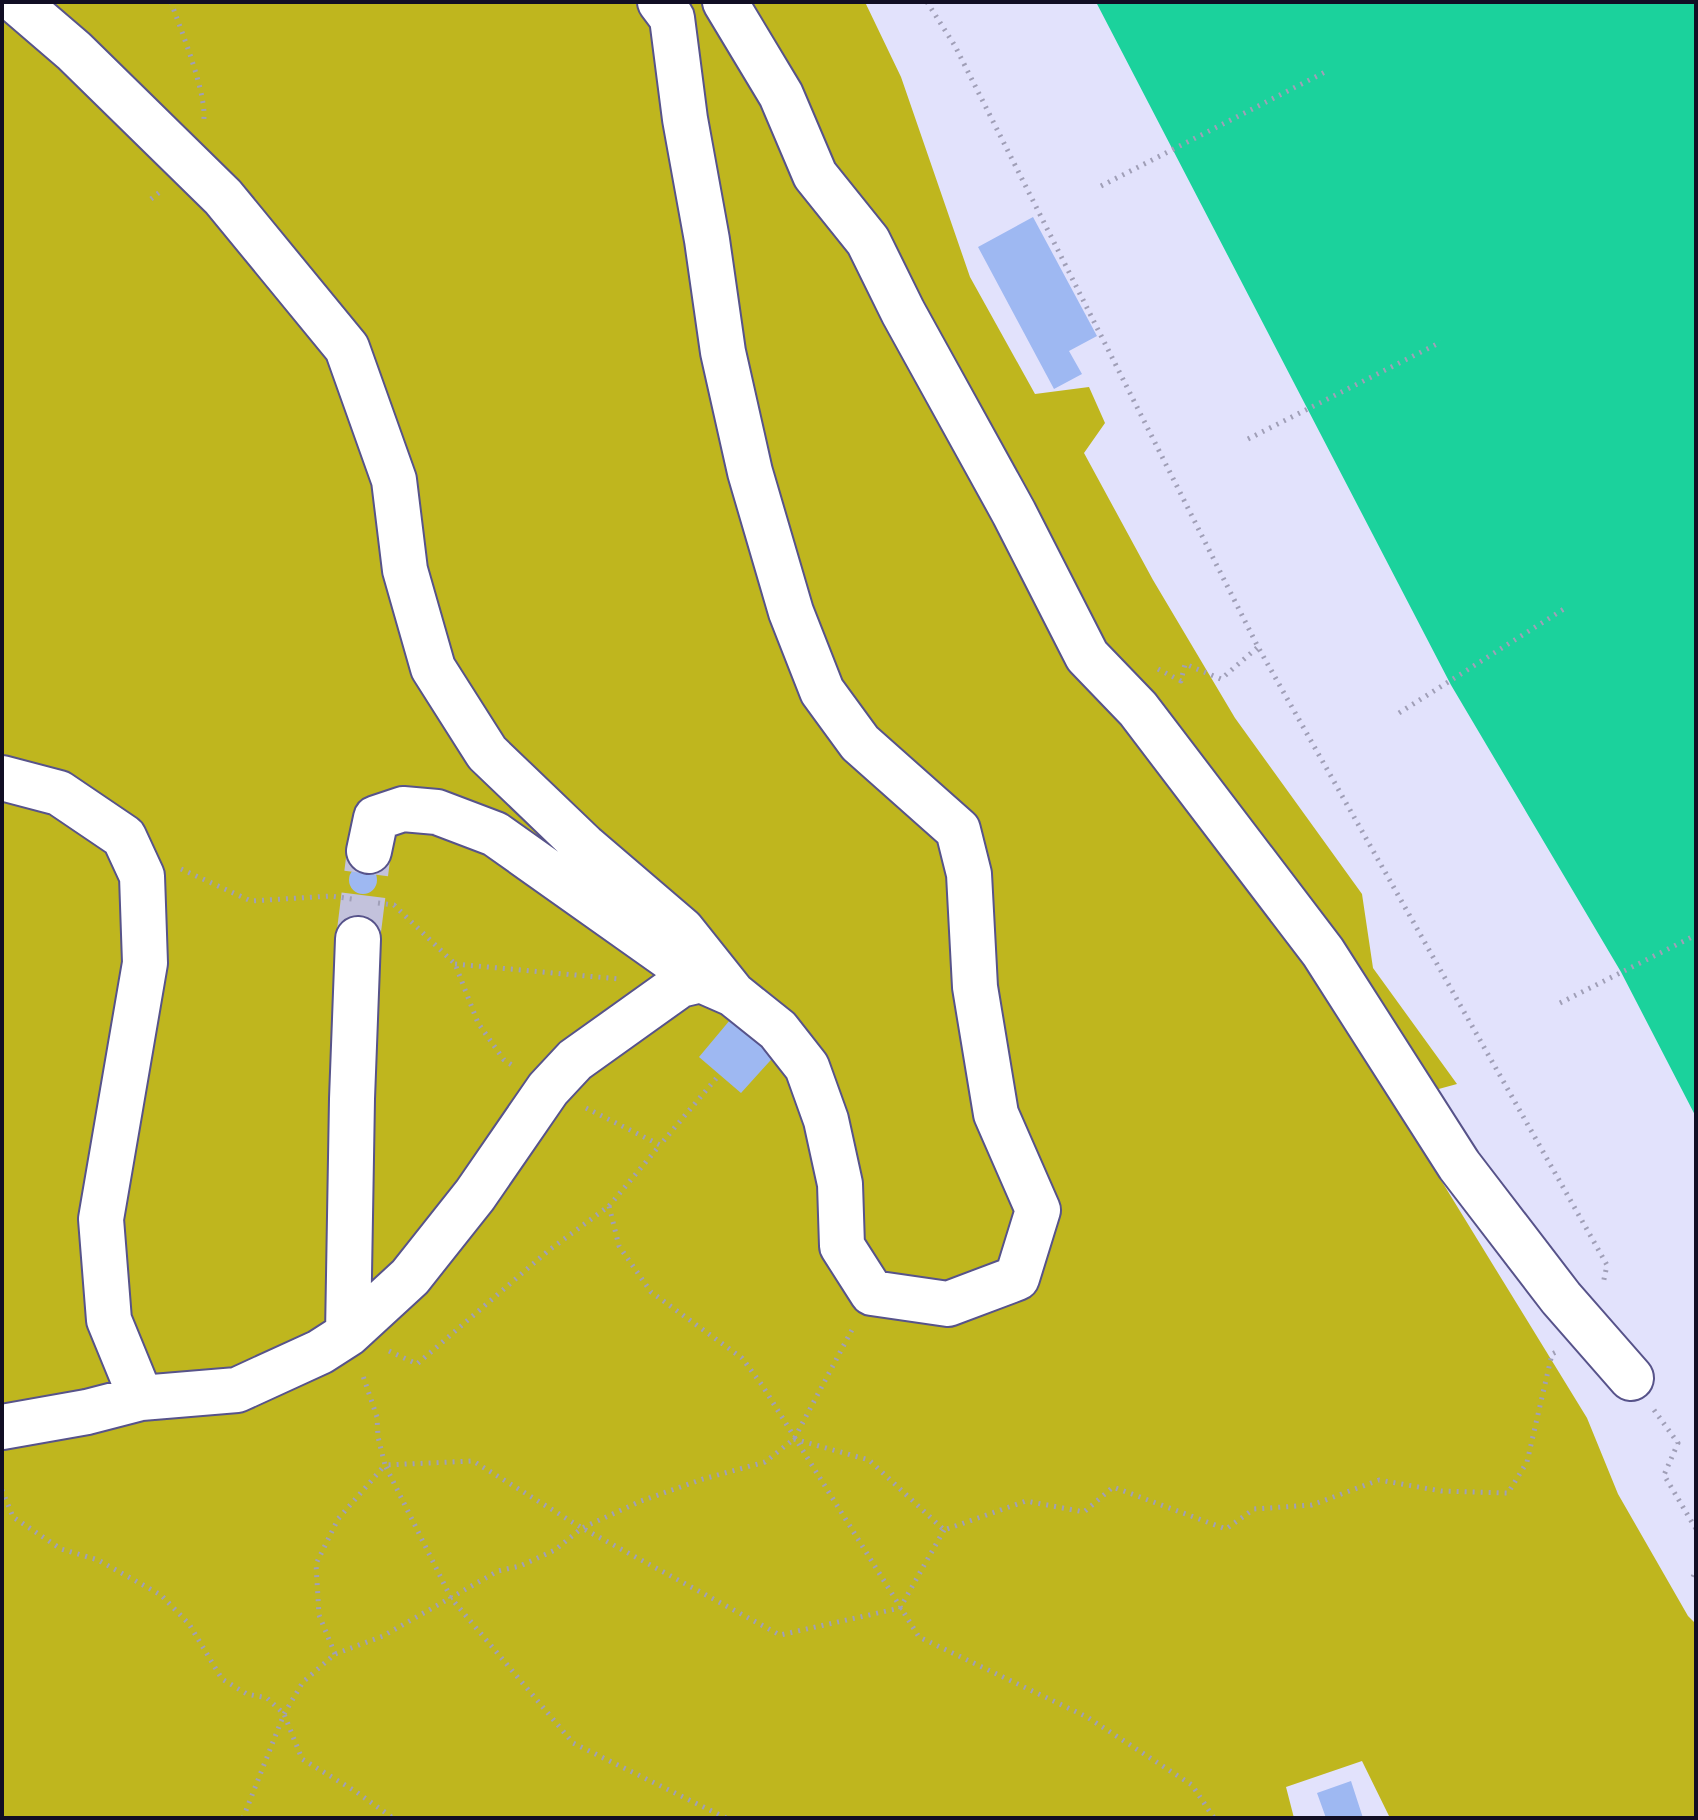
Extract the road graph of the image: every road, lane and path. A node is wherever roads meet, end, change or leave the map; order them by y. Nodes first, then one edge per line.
1 (17, 2) edge
2 (660, 2) edge
3 (725, 2) edge
4 (927, 2) edge
5 (1329, 70) dead end
6 (1101, 186) dead end
7 (1441, 342) dead end
8 (1248, 439) dead end
9 (1567, 607) dead end
10 (1258, 647) junction
11 (1138, 709) junction
12 (1399, 713) dead end
13 (2, 778) edge
14 (124, 837) junction
15 (369, 851) tunnel mouth
16 (331, 896) dead end
17 (1696, 935) edge
18 (358, 939) tunnel mouth
19 (455, 964) dead end
20 (620, 979) dead end
21 (717, 987) junction
22 (1560, 1003) dead end
23 (660, 1145) dead end
24 (609, 1206) junction
25 (872, 1293) junction
26 (1592, 1332) junction
27 (348, 1334) junction
28 (417, 1364) dead end
29 (1631, 1378) joint
30 (141, 1398) junction
31 (377, 1417) dead end
32 (2, 1427) edge
33 (794, 1439) junction
34 (385, 1465) junction
35 (2, 1490) edge
36 (582, 1528) junction
37 (1696, 1529) edge
38 (944, 1530) junction
39 (1696, 1570) edge
40 (1693, 1577) dead end
41 (451, 1598) junction
42 (900, 1608) junction
43 (335, 1654) junction
44 (284, 1714) junction
45 (243, 1818) edge
46 (393, 1818) edge
47 (726, 1818) edge
48 (1214, 1818) edge

1 - 21 lane
2 - 25 lane
3 - 11 lane
4 - 10 path
5 - 6 path
7 - 8 path
9 - 12 path
10 - 11 path
10 - 26 path
11 - 26 lane
13 - 14 lane
14 - 16 path
14 - 30 lane
15 - 21 lane
17 - 22 path
18 - 27 lane
19 - 20 path
21 - 25 lane
21 - 27 lane
23 - 24 path
24 - 28 path
24 - 33 path
25 - 33 path
26 - 29 lane
26 - 38 path
27 - 30 lane
29 - 37 path
30 - 32 lane
31 - 34 path
33 - 36 path
33 - 38 path
33 - 42 path
34 - 36 path
34 - 41 path
34 - 43 path
35 - 44 path
36 - 41 path
36 - 42 path
38 - 42 path
39 - 40 path
41 - 43 path
41 - 47 path
42 - 48 path
43 - 44 path
44 - 45 path
44 - 46 path

